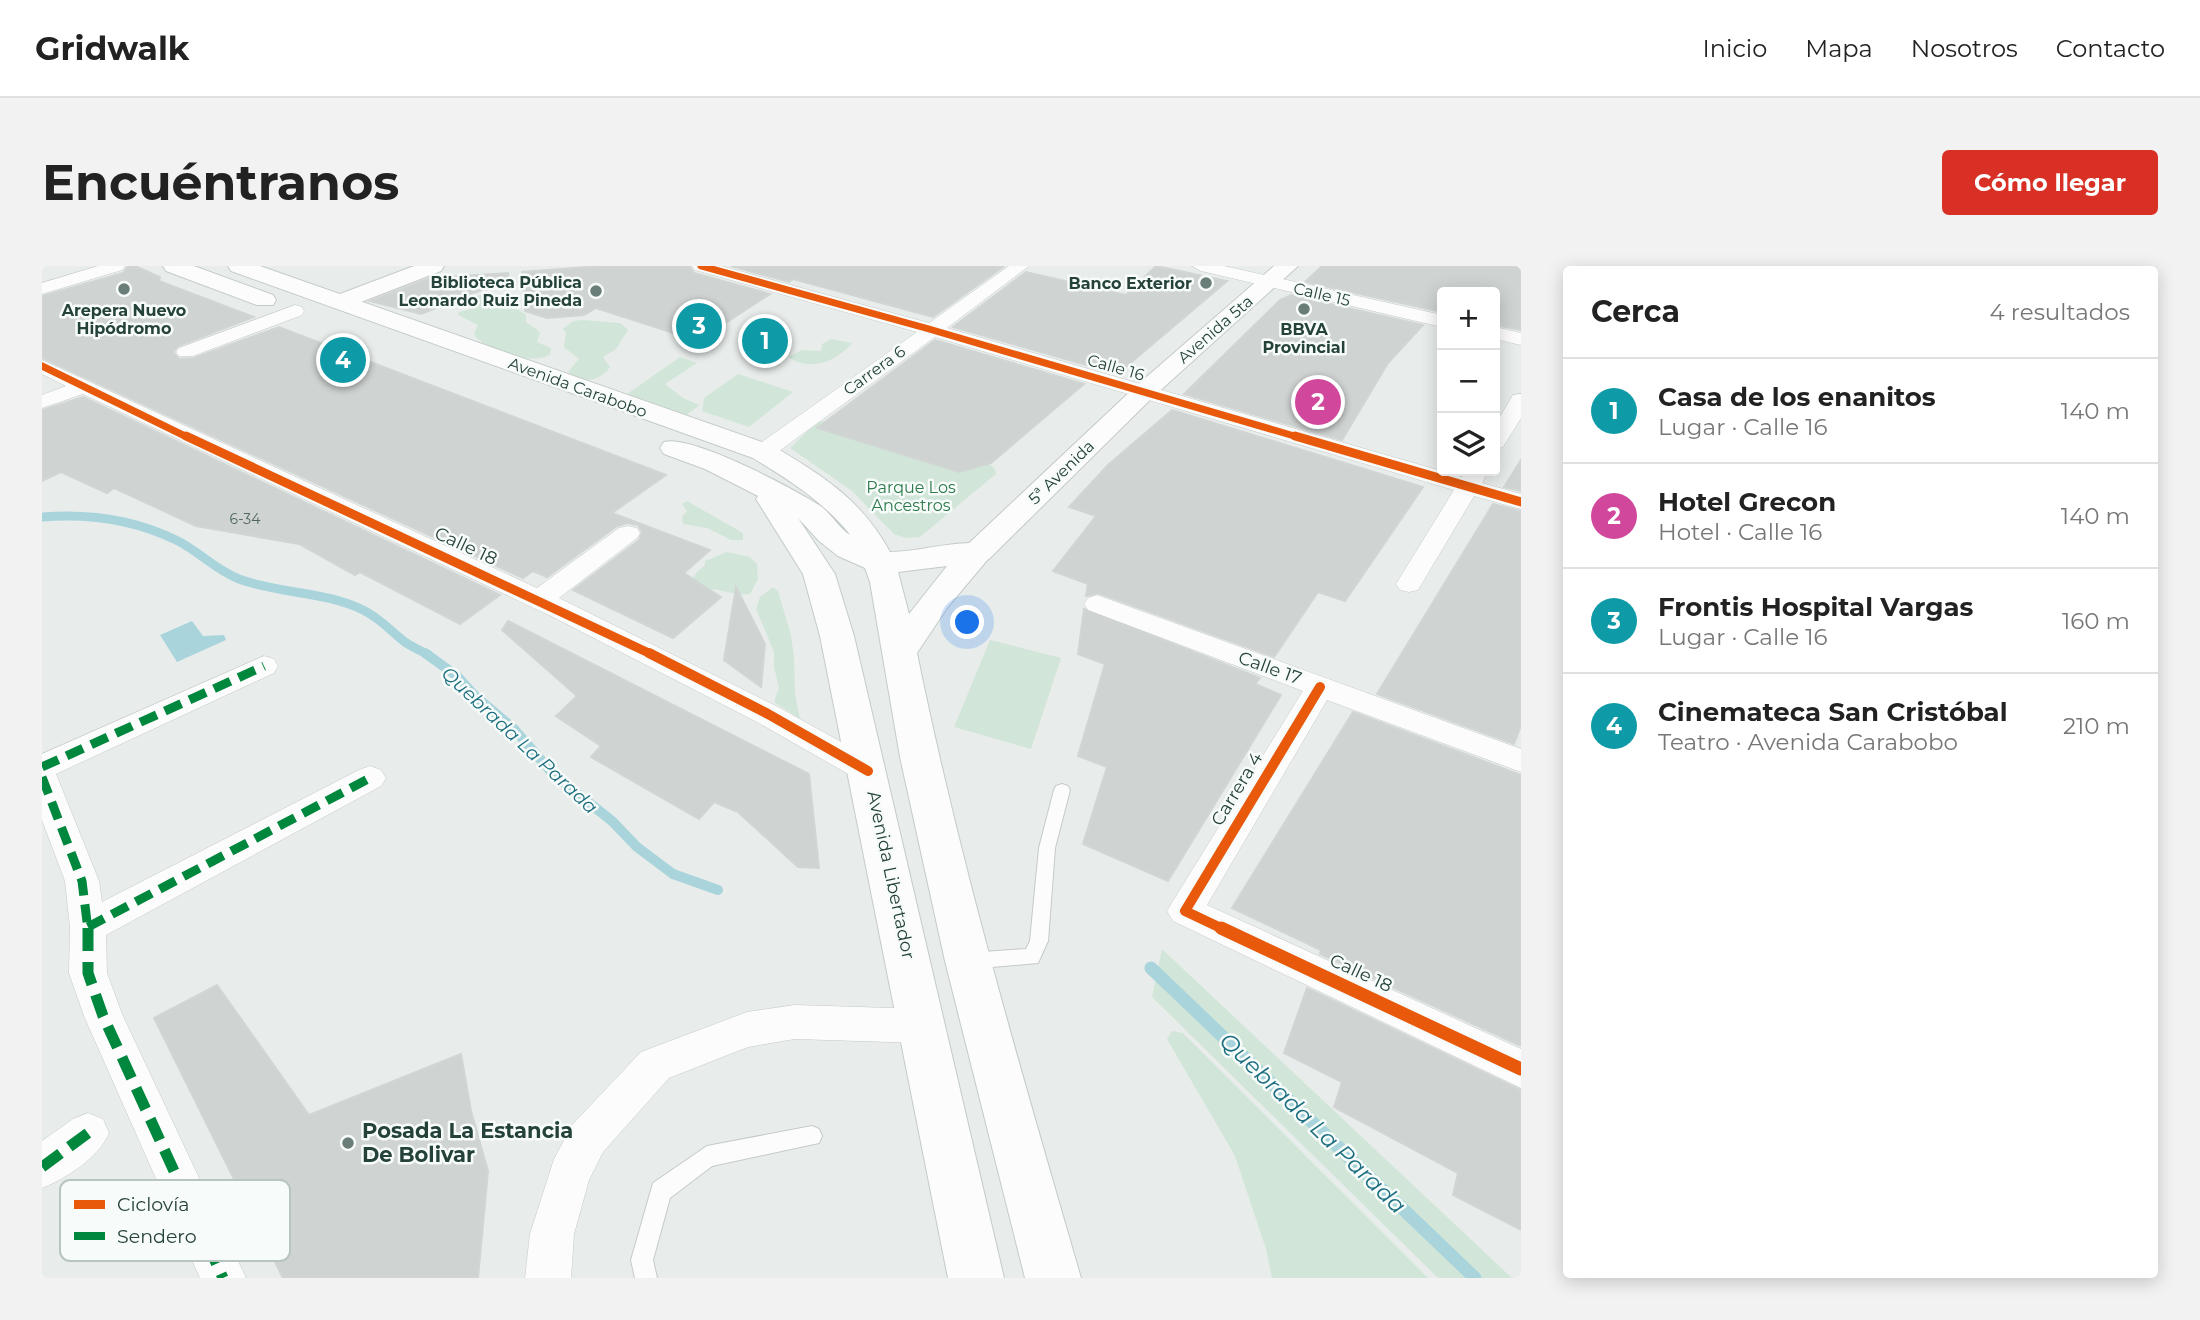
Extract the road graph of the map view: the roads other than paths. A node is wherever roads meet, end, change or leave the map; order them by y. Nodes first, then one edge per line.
1 (116, 266) edge
2 (174, 266) edge
3 (239, 266) edge
4 (433, 266) edge
5 (701, 266) edge
6 (1020, 266) edge
7 (1201, 266) edge
8 (1287, 266) edge
9 (1269, 282) junction
10 (42, 289) edge
11 (295, 311) junction
12 (329, 314) junction
13 (1437, 320) edge
14 (929, 329) junction
15 (1500, 334) edge
16 (1521, 339) edge
17 (186, 352) dead end
18 (42, 366) edge
19 (465, 372) dead end
20 (83, 387) junction
21 (1143, 392) junction
22 (1521, 400) edge
23 (42, 402) edge
24 (1500, 434) edge
25 (651, 439) dead end
26 (763, 470) junction
27 (1472, 478) edge
28 (1521, 502) edge
29 (628, 533) dead end
30 (978, 552) junction
31 (879, 562) junction
32 (1409, 584) dead end
33 (539, 600) junction
34 (1097, 604) dead end
35 (899, 654) junction
36 (264, 666) dead end
37 (1320, 687) junction
38 (1521, 761) edge
39 (42, 767) edge
40 (868, 771) junction
41 (42, 777) edge
42 (370, 778) dead end
43 (1062, 790) dead end
44 (1185, 911) joint
45 (88, 927) junction
46 (967, 961) junction
47 (923, 1026) junction
48 (1521, 1069) edge
49 (88, 1133) dead end
50 (812, 1136) dead end
51 (42, 1167) edge
52 (178, 1180) edge
53 (215, 1261) edge
54 (223, 1278) edge
55 (548, 1278) edge
56 (646, 1278) edge
57 (976, 1278) edge
58 (1053, 1278) edge

1 - 10 street
2 - 11 main road, Avenida Carabobo
3 - 12 main road, Avenida Carabobo
4 - 12 main road
5 - 14 street, Calle 16
6 - 14 street, Carrera 6
7 - 9 street, Calle 15
8 - 9 main road, Avenida 5ta
9 - 13 street, Calle 15
9 - 21 main road, Avenida 5ta
11 - 12 main road, Avenida Carabobo
11 - 17 street
12 - 19 main road, Avenida Carabobo
12 - 26 main road, Avenida Carabobo
14 - 21 street, Calle 16
14 - 26 street, Carrera 6
15 - 16 street
18 - 20 street, Calle 18
20 - 23 street
20 - 33 street, Calle 18
21 - 27 street, Calle 16
21 - 30 main road, 5ª Avenida
22 - 24 street
25 - 26 main road, Avenida Carabobo
26 - 31 main road
26 - 40 main road, Avenida Libertador
27 - 28 street, Calle 16
27 - 32 street
29 - 33 street
30 - 31 main road
30 - 35 main road, 5ª Avenida
31 - 35 main road
33 - 40 street, Calle 18
34 - 37 street, Calle 17
35 - 46 main road
36 - 39 street
37 - 38 street, Calle 17
37 - 44 street, Carrera 4
40 - 47 main road, Avenida Libertador
41 - 45 street
42 - 45 street
43 - 46 lane
44 - 48 street, Calle 18
45 - 52 street
46 - 58 main road
47 - 55 street
47 - 57 main road, Avenida Libertador
49 - 51 street
50 - 56 lane
53 - 54 street

